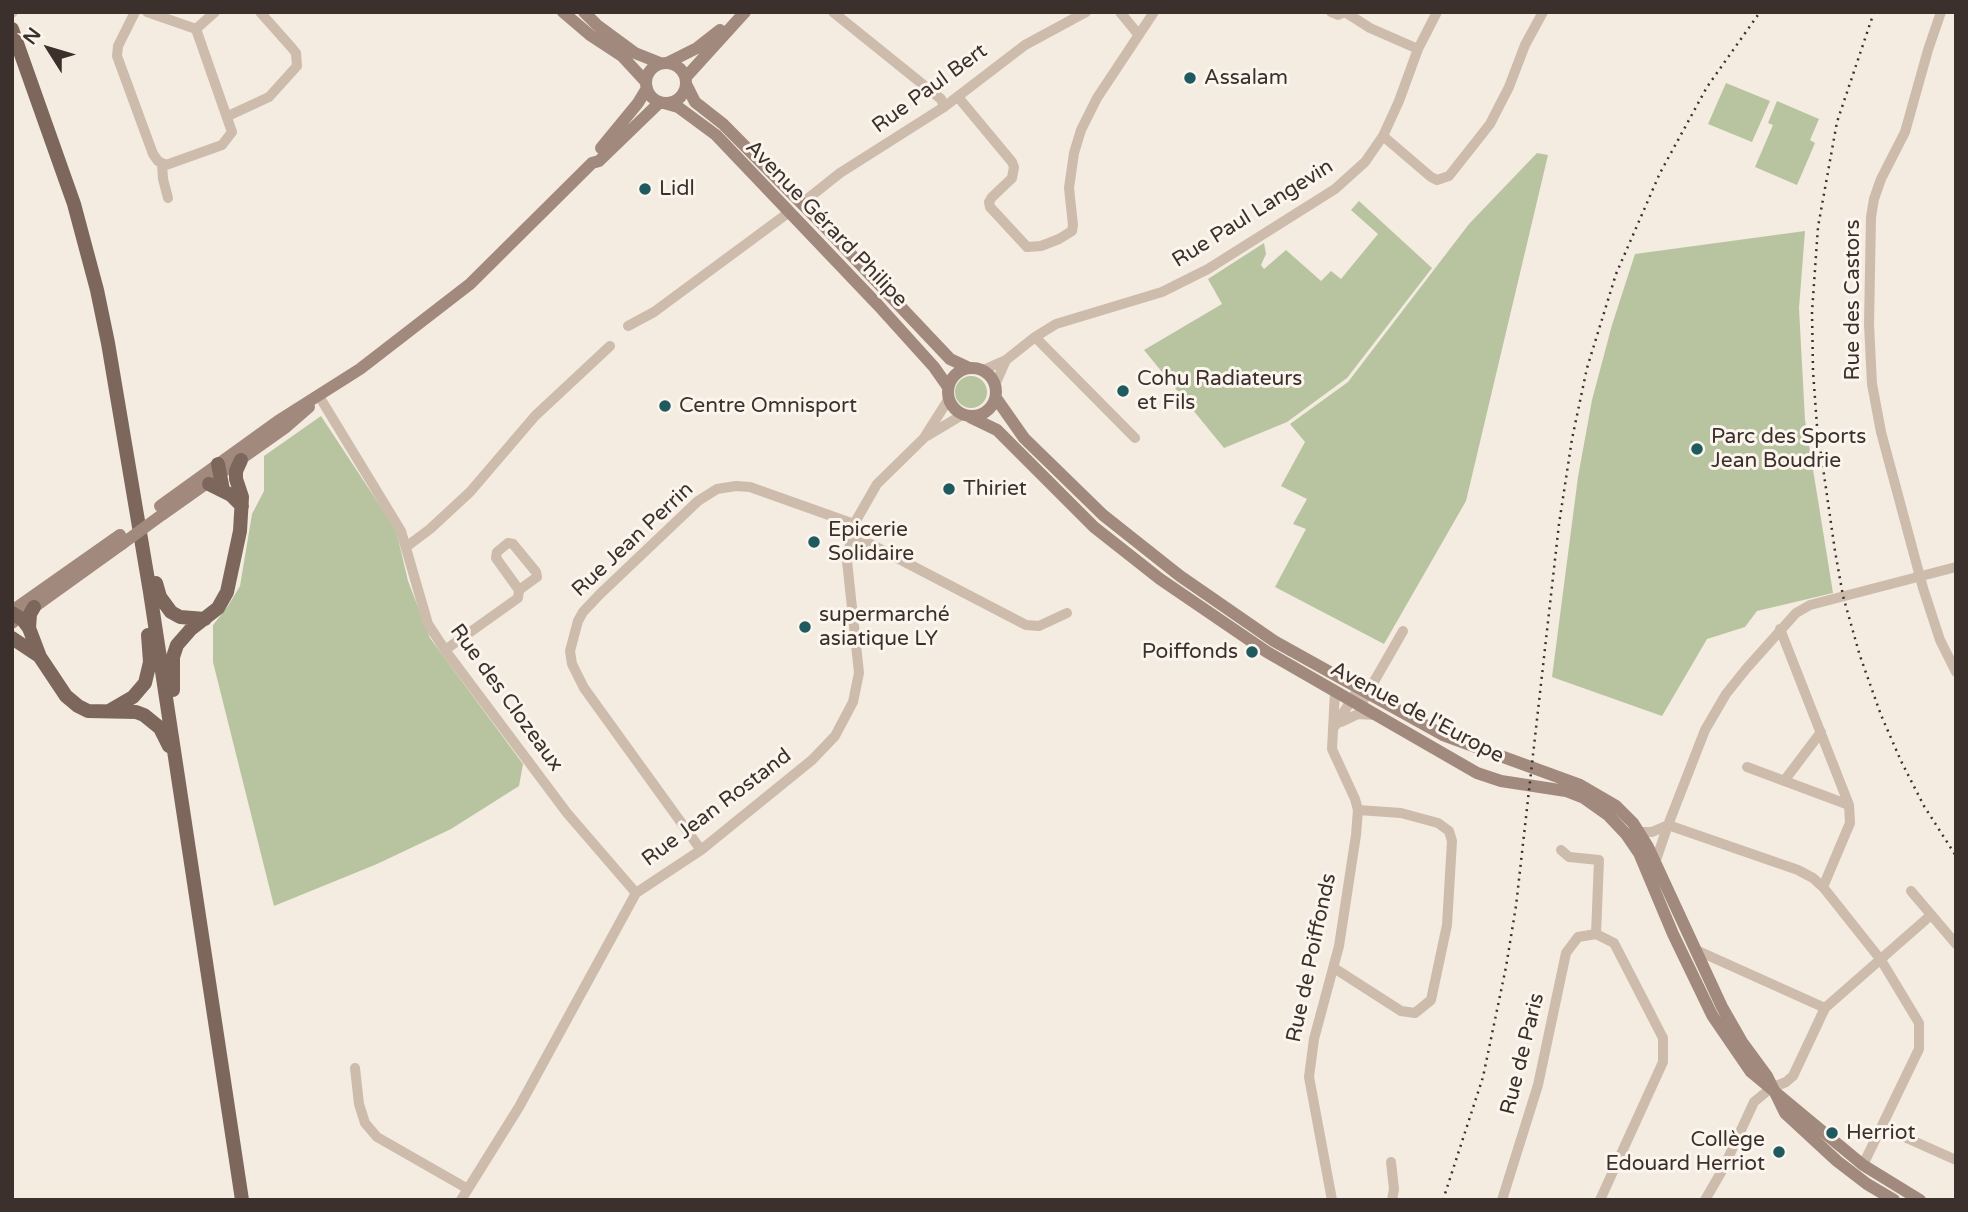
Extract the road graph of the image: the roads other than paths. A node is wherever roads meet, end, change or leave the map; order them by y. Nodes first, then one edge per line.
1 (135, 12) edge
2 (147, 12) edge
3 (215, 12) edge
4 (260, 12) edge
5 (563, 12) edge
6 (584, 12) edge
7 (832, 12) edge
8 (1086, 12) edge
9 (1120, 12) edge
10 (1154, 12) edge
11 (1331, 12) edge
12 (1345, 12) edge
13 (1437, 12) edge
14 (1544, 12) edge
15 (1941, 12) edge
16 (742, 15) edge
17 (12, 29) edge
18 (196, 30) junction
19 (1138, 34) junction
20 (1418, 49) junction
21 (664, 63) junction
22 (686, 82) junction
23 (646, 85) junction
24 (958, 97) junction
25 (662, 102) junction
26 (944, 107) junction
27 (228, 116) junction
28 (1383, 136) junction
29 (592, 163) junction
30 (162, 164) junction
31 (168, 198) dead end
32 (801, 204) junction
33 (788, 213) junction
34 (628, 326) dead end
35 (1035, 337) junction
36 (610, 346) dead end
37 (1006, 360) junction
38 (969, 368) junction
39 (983, 370) junction
40 (995, 392) junction
41 (948, 394) junction
42 (319, 396) junction
43 (966, 416) junction
44 (924, 438) junction
45 (1135, 438) dead end
46 (241, 460) joint
47 (222, 477) junction
48 (161, 510) junction
49 (854, 524) junction
50 (851, 534) junction
51 (121, 539) junction
52 (407, 547) junction
53 (145, 565) junction
54 (1956, 567) edge
55 (1920, 577) junction
56 (519, 590) junction
57 (150, 592) junction
58 (34, 607) joint
59 (1067, 613) dead end
60 (16, 619) edge
61 (205, 619) junction
62 (1780, 629) junction
63 (1404, 631) dead end
64 (14, 638) edge
65 (445, 650) junction
66 (40, 657) junction
67 (1956, 672) edge
68 (1363, 691) junction
69 (1335, 692) junction
70 (1356, 704) junction
71 (108, 712) junction
72 (168, 714) junction
73 (1376, 715) junction
74 (1333, 729) junction
75 (1821, 732) junction
76 (175, 760) junction
77 (1747, 767) dead end
78 (1784, 781) junction
79 (1849, 805) junction
80 (1357, 810) junction
81 (1668, 825) junction
82 (1640, 832) junction
83 (701, 850) junction
84 (1561, 850) dead end
85 (1655, 863) junction
86 (1823, 887) junction
87 (1910, 891) dead end
88 (636, 893) junction
89 (1931, 915) junction
90 (1596, 933) junction
91 (1956, 944) edge
92 (1696, 950) junction
93 (1881, 960) junction
94 (1334, 968) junction
95 (1825, 1008) junction
96 (355, 1068) dead end
97 (1771, 1088) junction
98 (1882, 1127) junction
99 (1956, 1160) edge
100 (1391, 1162) dead end
101 (1863, 1165) junction
102 (468, 1189) junction
103 (1896, 1197) edge
104 (242, 1200) edge
105 (461, 1200) edge
106 (1332, 1200) edge
107 (1391, 1200) edge
108 (1502, 1200) edge
109 (1600, 1200) edge
110 (1705, 1200) edge
111 (1920, 1200) edge

1 - 30 street
2 - 18 street
3 - 18 street
4 - 27 street
5 - 23 main road
6 - 21 main road
7 - 26 street
8 - 24 street, Rue Paul Bert
9 - 19 street
10 - 19 street
11 - 12 street
12 - 20 street
13 - 20 street, Rue Paul Langevin
14 - 28 street
15 - 55 street, Rue des Castors
16 - 21 main road
16 - 22 main road
17 - 53 main road
18 - 27 street
19 - 24 street
20 - 28 street, Rue Paul Langevin
21 - 22 main road
21 - 23 main road
22 - 25 main road
22 - 32 main road, Avenue Gérard Philipe
23 - 25 main road
23 - 29 main road
24 - 26 street, Rue Paul Bert
25 - 29 main road
25 - 33 main road, Avenue Gérard Philipe
26 - 32 street, Rue Paul Bert
27 - 30 street
28 - 35 street, Rue Paul Langevin
29 - 42 main road
30 - 31 street
32 - 38 main road, Avenue Gérard Philipe
33 - 34 street
33 - 41 main road, Avenue Gérard Philipe
35 - 37 street, Rue Paul Langevin
35 - 45 street
36 - 52 street
37 - 39 street, Rue Paul Langevin
37 - 40 street, Rue Paul Langevin
38 - 39 main road
38 - 41 main road
39 - 40 main road
40 - 43 main road
40 - 68 main road, Avenue de l'Europe
41 - 43 main road
41 - 44 street, Rue Jean Rostand
42 - 46 main road
42 - 47 main road
42 - 52 street, Rue des Clozeaux
43 - 44 street, Rue Jean Rostand
43 - 69 main road, Avenue de l'Europe
44 - 49 street, Rue Jean Rostand
46 - 47 main road
47 - 48 main road
47 - 48 main road
47 - 61 main road
48 - 51 main road
49 - 50 street, Rue Jean Rostand
49 - 83 street, Rue Jean Perrin
50 - 59 street
50 - 83 street, Rue Jean Rostand
51 - 58 main road
51 - 60 main road
52 - 65 street, Rue des Clozeaux
53 - 57 main road
53 - 61 main road
54 - 55 street
55 - 62 street
55 - 67 street, Rue des Castors
56 - 56 street
56 - 65 street
57 - 71 main road
57 - 72 main road
58 - 60 main road
60 - 64 main road
60 - 66 main road
61 - 72 main road
62 - 75 street
62 - 81 street
63 - 68 street
64 - 66 main road
65 - 88 street, Rue des Clozeaux
66 - 71 main road
68 - 70 street
68 - 82 main road, Avenue de l'Europe
69 - 70 main road, Avenue de l'Europe
69 - 74 street, Rue de Poiffonds
70 - 73 main road, Avenue de l'Europe
70 - 74 street
71 - 76 main road
72 - 76 main road
73 - 74 street
73 - 97 main road, Avenue de l'Europe
74 - 80 street, Rue de Poiffonds
75 - 78 street
75 - 79 street
76 - 104 main road
77 - 78 street
78 - 79 street
79 - 86 street
80 - 94 street, Rue de Poiffonds
80 - 94 street
81 - 82 street
81 - 85 street
81 - 86 street
82 - 85 main road, Avenue de l'Europe
83 - 88 street, Rue Jean Rostand
84 - 90 street
85 - 92 main road, Avenue de l'Europe
86 - 93 street
87 - 89 street
88 - 102 street, Rue Jean Rostand
89 - 91 street
89 - 93 street
90 - 108 street, Rue de Paris
90 - 109 street
92 - 95 street
92 - 97 main road, Avenue de l'Europe
93 - 95 street
93 - 98 street
94 - 106 street, Rue de Poiffonds
95 - 97 street
96 - 102 street
97 - 101 main road, Avenue de l'Europe
97 - 103 main road, Avenue de l'Europe
97 - 110 street
98 - 99 street
98 - 101 street
100 - 107 street
101 - 103 main road, Avenue de l'Europe
102 - 105 street, Rue Jean Rostand
103 - 111 main road, Avenue de l'Europe

